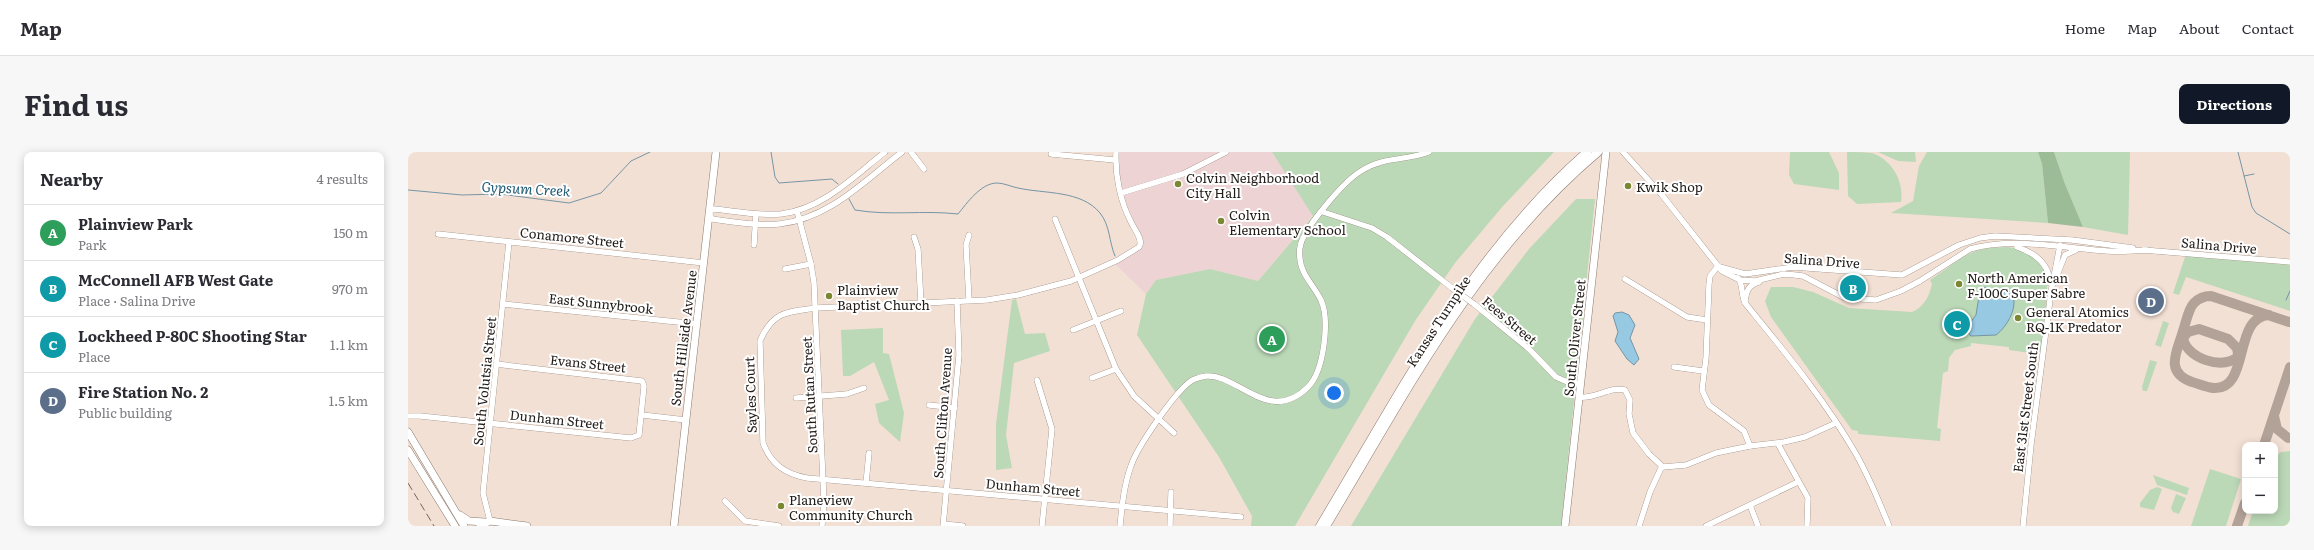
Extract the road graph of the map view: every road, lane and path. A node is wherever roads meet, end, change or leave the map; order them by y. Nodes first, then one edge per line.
1 (716, 152) edge
2 (885, 152) edge
3 (902, 152) edge
4 (910, 152) edge
5 (1116, 152) edge
6 (1226, 152) edge
7 (1428, 152) edge
8 (1598, 152) edge
9 (1606, 152) edge
10 (1623, 152) edge
11 (1051, 154) dead end
12 (1588, 156) edge
13 (1115, 160) junction
14 (924, 169) dead end
15 (1121, 193) junction
16 (797, 210) junction
17 (1323, 212) junction
18 (708, 214) junction
19 (756, 214) junction
20 (1056, 219) dead end
21 (799, 220) junction
22 (756, 224) junction
23 (438, 234) dead end
24 (969, 234) dead end
25 (914, 237) dead end
26 (2045, 239) junction
27 (2072, 240) junction
28 (510, 242) junction
29 (754, 244) dead end
30 (2005, 244) junction
31 (2059, 247) junction
32 (2084, 249) junction
33 (2147, 250) junction
34 (2290, 262) edge
35 (704, 263) junction
36 (811, 264) junction
37 (1718, 266) junction
38 (786, 269) dead end
39 (1730, 272) junction
40 (1748, 274) junction
41 (1080, 277) junction
42 (1768, 278) junction
43 (1625, 279) dead end
44 (1740, 280) junction
45 (2052, 292) junction
46 (969, 300) junction
47 (957, 301) junction
48 (921, 303) junction
49 (1745, 303) junction
50 (503, 304) junction
51 (816, 308) junction
52 (1121, 311) dead end
53 (1707, 320) junction
54 (1097, 321) junction
55 (697, 324) junction
56 (1073, 330) dead end
57 (496, 364) junction
58 (1674, 367) dead end
59 (1116, 368) junction
60 (1704, 371) junction
61 (1092, 378) dead end
62 (1036, 380) dead end
63 (1580, 384) junction
64 (864, 388) dead end
65 (820, 396) junction
66 (1579, 397) junction
67 (796, 398) dead end
68 (929, 405) dead end
69 (955, 408) junction
70 (642, 415) junction
71 (408, 416) edge
72 (686, 420) junction
73 (1159, 420) junction
74 (490, 423) junction
75 (1836, 423) junction
76 (408, 432) edge
77 (1174, 433) dead end
78 (1778, 444) junction
79 (1750, 446) junction
80 (408, 450) edge
81 (869, 453) dead end
82 (1662, 466) junction
83 (823, 479) junction
84 (1798, 482) junction
85 (866, 483) junction
86 (947, 490) junction
87 (1171, 492) dead end
88 (1045, 499) junction
89 (725, 501) dead end
90 (1750, 505) junction
91 (1122, 507) junction
92 (1169, 511) junction
93 (456, 512) junction
94 (1241, 517) dead end
95 (490, 522) junction
96 (507, 525) edge
97 (944, 525) edge
98 (455, 526) edge
99 (464, 526) edge
100 (480, 526) edge
101 (527, 526) edge
102 (674, 526) edge
103 (779, 526) edge
104 (822, 526) edge
105 (963, 526) edge
106 (1042, 526) edge
107 (1120, 526) edge
108 (1170, 526) edge
109 (1320, 526) edge
110 (1326, 526) edge
111 (1565, 526) edge
112 (1639, 526) edge
113 (1706, 526) edge
114 (1758, 526) edge
115 (1807, 526) edge
116 (1889, 526) edge
117 (2023, 526) edge

1 - 18 main road, South Hillside Avenue
2 - 16 street
3 - 21 street
4 - 14 street
5 - 13 street
6 - 15 street
7 - 17 street
8 - 12 highway, Kansas Turnpike
9 - 63 main road, South Oliver Street
10 - 37 street
11 - 13 street
12 - 109 highway, Kansas Turnpike
12 - 110 highway, Kansas Turnpike
13 - 15 street
15 - 41 street, Sayles Court
16 - 19 street
16 - 21 street, South Rutan Street
17 - 63 street, Fees Street, bridge
17 - 73 street
18 - 19 street
18 - 22 street
18 - 35 main road, South Hillside Avenue
19 - 22 street
20 - 41 street
21 - 22 street
21 - 36 street, South Rutan Street
22 - 29 street
23 - 28 street, Conamore Street
24 - 46 street
25 - 48 street
26 - 27 street, Salina Drive
26 - 31 street, Salina Drive
26 - 40 street, Salina Drive
27 - 31 street
27 - 33 street, Salina Drive
28 - 35 street, Conamore Street
28 - 50 street, South Volutsia Street
30 - 31 street, Salina Drive
30 - 42 street, Salina Drive
30 - 45 street, East 31st Street South
31 - 32 street, Salina Drive
31 - 45 street, East 31st Street South
32 - 33 street, Salina Drive
32 - 45 street, Salina Drive
33 - 34 street, Salina Drive
35 - 55 main road, South Hillside Avenue
36 - 38 street
36 - 51 street, South Rutan Street
37 - 39 street, Salina Drive
37 - 44 street, Salina Drive
37 - 53 street
39 - 40 street, Salina Drive
39 - 44 street
40 - 44 street
41 - 46 street, Sayles Court
41 - 54 street
42 - 44 street, Salina Drive
42 - 49 street
43 - 53 street
44 - 49 street
45 - 117 street, East 31st Street South
46 - 47 street, Sayles Court
47 - 48 street, Sayles Court
47 - 69 street, South Clifton Avenue
48 - 51 street, Sayles Court
49 - 75 street
50 - 55 street, East Sunnybrook
50 - 57 street, South Volutsia Street
51 - 65 street, South Rutan Street
51 - 83 street, Sayles Court
52 - 54 street
53 - 60 street
54 - 56 street
54 - 59 street
55 - 72 main road, South Hillside Avenue
57 - 70 street, Evans Street
57 - 74 street, South Volutsia Street
58 - 60 street
59 - 61 street
59 - 73 street
60 - 79 street
62 - 88 street
63 - 66 main road, South Oliver Street
64 - 65 street
65 - 67 street
65 - 83 street, South Rutan Street
66 - 82 street
66 - 111 main road, South Oliver Street
68 - 69 street
69 - 86 street, South Clifton Avenue
70 - 72 street
70 - 74 street, Dunham Street
71 - 74 street, Dunham Street
72 - 102 main road, South Hillside Avenue
73 - 77 street
73 - 91 street
74 - 95 street, South Volutsia Street
75 - 78 street
75 - 116 street
76 - 93 main road
78 - 79 street
78 - 84 street
79 - 82 street
80 - 98 main road
81 - 85 street
82 - 112 street
83 - 85 street, Dunham Street
83 - 104 street, South Rutan Street
84 - 90 street
84 - 115 street
85 - 86 street, Dunham Street
86 - 88 street, Dunham Street
86 - 97 street, South Clifton Avenue
87 - 92 street
88 - 91 street, Dunham Street
88 - 106 street
89 - 103 street
90 - 113 street
90 - 114 street
91 - 92 street, Dunham Street
91 - 107 street
92 - 94 street, Dunham Street
92 - 108 street
93 - 95 main road
93 - 99 main road
95 - 96 main road
95 - 100 main road
96 - 101 main road
97 - 105 street

